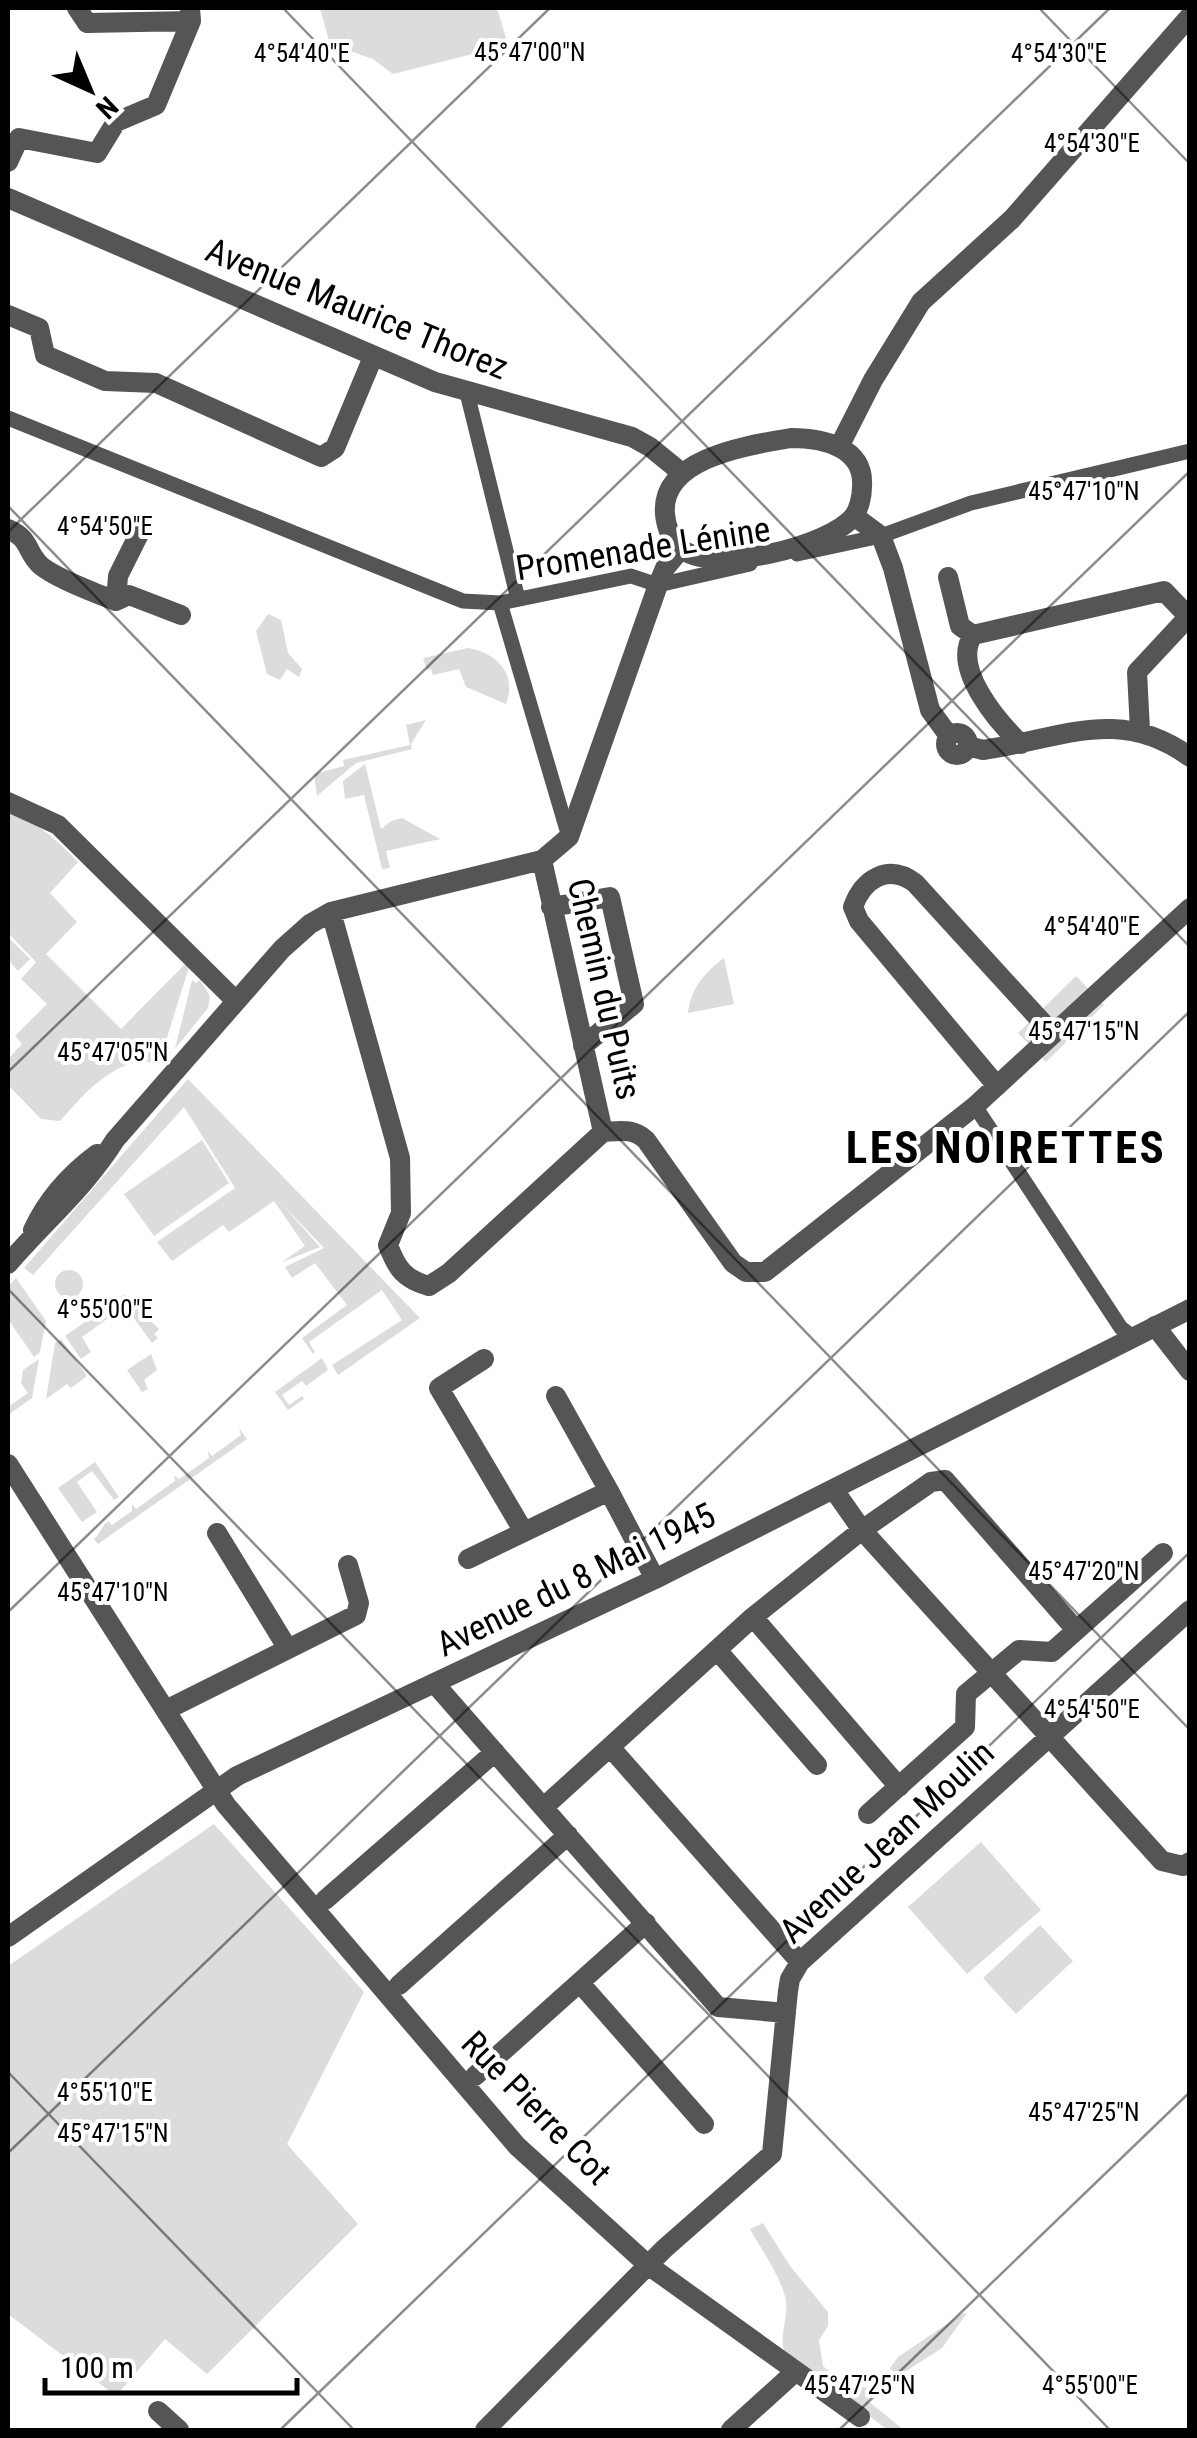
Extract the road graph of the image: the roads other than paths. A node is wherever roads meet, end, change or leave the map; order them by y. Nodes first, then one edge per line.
1 (76, 8) edge
2 (190, 14) edge
3 (1190, 16) edge
4 (8, 162) edge
5 (8, 198) edge
6 (8, 314) edge
7 (373, 357) junction
8 (466, 393) junction
9 (8, 418) edge
10 (840, 445) junction
11 (1190, 451) edge
12 (682, 474) junction
13 (854, 516) junction
14 (144, 524) dead end
15 (8, 529) edge
16 (881, 536) junction
17 (681, 549) junction
18 (948, 577) dead end
19 (658, 585) junction
20 (518, 600) junction
21 (116, 601) junction
22 (500, 603) junction
23 (181, 615) dead end
24 (1189, 616) edge
25 (973, 635) junction
26 (1140, 730) junction
27 (1020, 744) junction
28 (1190, 756) edge
29 (8, 802) edge
30 (569, 837) junction
31 (542, 860) junction
32 (552, 907) junction
33 (1190, 908) edge
34 (331, 912) junction
35 (235, 1000) junction
36 (1053, 1034) junction
37 (583, 1046) junction
38 (997, 1086) junction
39 (975, 1106) junction
40 (603, 1132) junction
41 (8, 1264) edge
42 (1190, 1309) edge
43 (1155, 1326) junction
44 (1133, 1337) junction
45 (484, 1359) dead end
46 (1190, 1371) edge
47 (556, 1396) dead end
48 (8, 1464) edge
49 (834, 1490) junction
50 (609, 1491) junction
51 (862, 1530) junction
52 (524, 1532) junction
53 (217, 1533) dead end
54 (1162, 1553) dead end
55 (468, 1559) dead end
56 (348, 1564) dead end
57 (655, 1579) junction
58 (1190, 1610) edge
59 (753, 1617) junction
60 (1076, 1630) junction
61 (288, 1649) junction
62 (717, 1650) junction
63 (991, 1672) junction
64 (435, 1684) junction
65 (166, 1710) junction
66 (1051, 1736) junction
67 (610, 1748) junction
68 (495, 1752) junction
69 (817, 1765) dead end
70 (899, 1787) junction
71 (217, 1789) junction
72 (544, 1806) junction
73 (868, 1814) dead end
74 (568, 1834) junction
75 (1190, 1862) edge
76 (325, 1900) dead end
77 (646, 1923) junction
78 (8, 1937) edge
79 (800, 1962) junction
80 (580, 1983) junction
81 (398, 1984) dead end
82 (786, 2013) junction
83 (476, 2076) dead end
84 (704, 2124) dead end
85 (648, 2265) junction
86 (795, 2372) junction
87 (158, 2411) dead end
88 (860, 2417) dead end
89 (179, 2430) edge
90 (485, 2430) edge
91 (731, 2430) edge

1 - 2 street
2 - 4 street
3 - 10 street
5 - 7 street, Avenue Maurice Thorez
6 - 7 street
7 - 8 street, Avenue Maurice Thorez
8 - 12 street, Avenue Maurice Thorez
8 - 20 street
9 - 22 street, Promenade Lénine
10 - 12 street
10 - 13 street
11 - 16 street, Promenade Lénine
12 - 17 street
13 - 16 street
13 - 17 street
14 - 21 street
15 - 21 street
16 - 19 street, Promenade Lénine
16 - 27 street
17 - 19 street
18 - 25 street
19 - 20 street, Promenade Lénine
19 - 30 street
20 - 22 street, Promenade Lénine
21 - 23 street
22 - 30 street
24 - 25 street
24 - 26 street
25 - 27 street
26 - 27 street
26 - 28 street
29 - 35 street
30 - 31 street
31 - 32 street, Chemin du Puits
31 - 34 street
32 - 37 street, Chemin du Puits
32 - 37 street
33 - 36 street
34 - 35 street
34 - 40 street
35 - 41 street
36 - 38 street
36 - 38 street
37 - 40 street, Chemin du Puits
38 - 39 street
39 - 40 street
39 - 44 street
42 - 43 street, Avenue du 8 Mai 1945
43 - 44 street, Avenue du 8 Mai 1945
43 - 46 street
44 - 49 street, Avenue du 8 Mai 1945
45 - 52 street
47 - 50 street
48 - 65 street, Rue Pierre Cot
49 - 51 street
49 - 57 street, Avenue du 8 Mai 1945
50 - 52 street
50 - 57 street
51 - 59 street
51 - 60 street
51 - 63 street
52 - 55 street
53 - 61 street
54 - 60 street
56 - 61 street
57 - 64 street, Avenue du 8 Mai 1945
58 - 66 street, Avenue Jean Moulin
59 - 62 street
59 - 70 street
60 - 63 street
61 - 65 street
62 - 67 street
62 - 69 street
63 - 66 street
63 - 70 street
64 - 68 street
64 - 71 street, Avenue du 8 Mai 1945
65 - 71 street, Rue Pierre Cot
66 - 75 street
66 - 79 street, Avenue Jean Moulin
67 - 72 street
67 - 79 street
68 - 72 street
68 - 76 street
70 - 73 street
71 - 78 street, Avenue du 8 Mai 1945
71 - 85 street, Rue Pierre Cot
72 - 74 street
74 - 77 street
74 - 81 street
77 - 80 street
77 - 82 street
79 - 82 street, Avenue Jean Moulin
80 - 83 street
80 - 84 street
82 - 85 street, Avenue Jean Moulin
85 - 86 street, Rue Pierre Cot
85 - 90 street, Avenue Jean Moulin
86 - 88 street, Rue Pierre Cot
86 - 91 street
87 - 89 street

